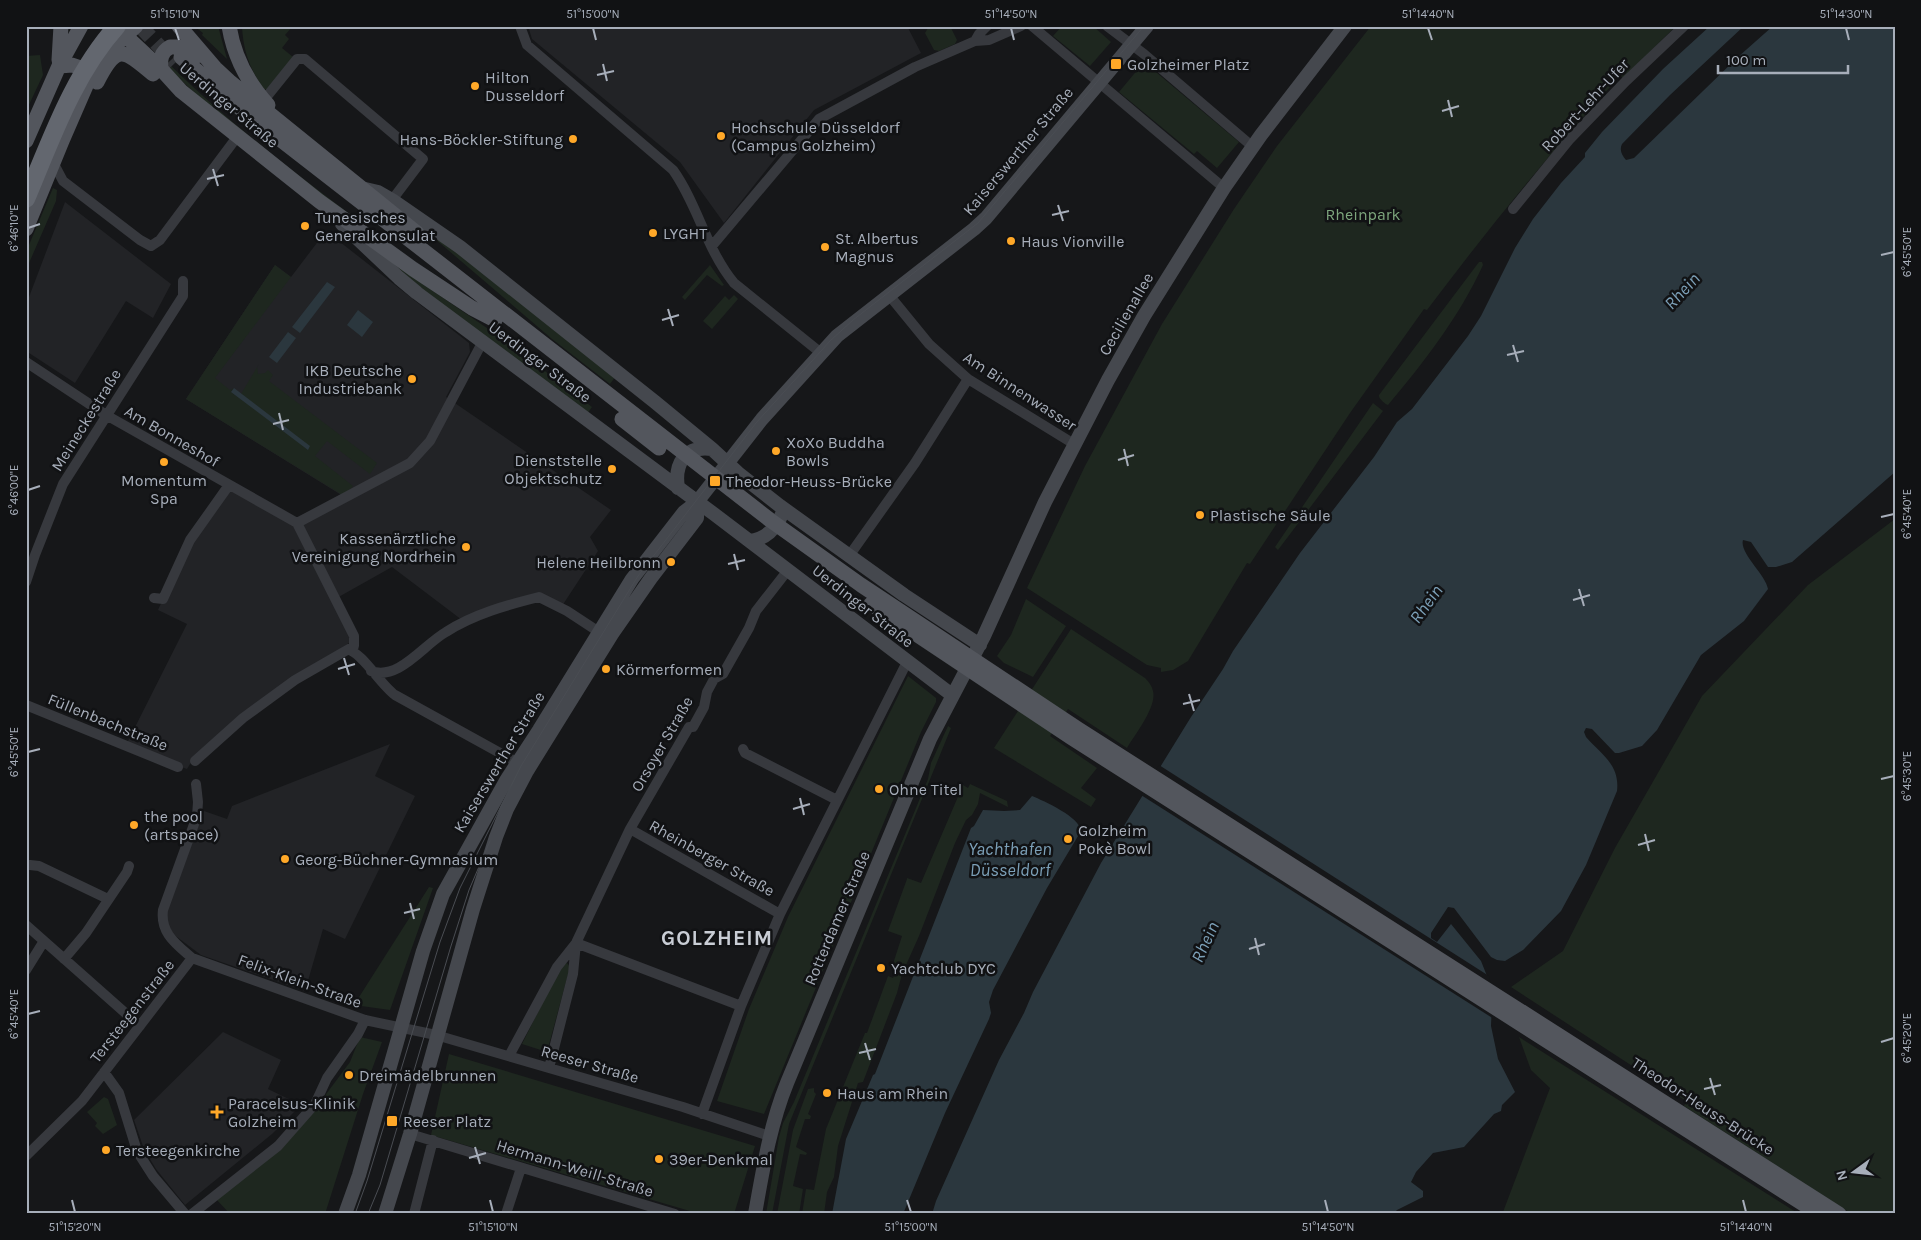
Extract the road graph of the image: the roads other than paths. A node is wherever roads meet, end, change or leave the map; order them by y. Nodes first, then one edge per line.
1 (61, 26) edge
2 (81, 26) edge
3 (102, 26) edge
4 (110, 26) edge
5 (179, 26) edge
6 (222, 26) edge
7 (229, 26) edge
8 (520, 26) edge
9 (987, 26) edge
10 (1021, 26) edge
11 (1032, 26) edge
12 (1108, 26) edge
13 (1147, 26) edge
14 (1345, 26) edge
15 (1684, 26) edge
16 (124, 28) edge
17 (975, 41) junction
18 (1132, 44) junction
19 (59, 66) junction
20 (215, 68) junction
21 (161, 69) junction
22 (1100, 82) junction
23 (181, 91) junction
24 (83, 95) junction
25 (260, 96) junction
26 (237, 137) junction
27 (26, 141) edge
28 (301, 141) junction
29 (1253, 147) junction
30 (53, 162) junction
31 (26, 172) edge
32 (360, 188) junction
33 (1224, 188) junction
34 (26, 199) edge
35 (392, 200) junction
36 (319, 201) junction
37 (1513, 209) dead end
38 (26, 229) edge
39 (712, 246) junction
40 (183, 282) dead end
41 (889, 295) junction
42 (484, 298) junction
43 (495, 320) junction
44 (483, 341) junction
45 (821, 353) junction
46 (26, 362) edge
47 (968, 379) junction
48 (106, 415) junction
49 (1074, 444) junction
50 (665, 446) junction
51 (712, 449) junction
52 (727, 463) junction
53 (228, 485) junction
54 (678, 488) junction
55 (697, 502) junction
56 (780, 506) junction
57 (297, 523) junction
58 (750, 541) junction
59 (849, 556) junction
60 (788, 570) junction
61 (26, 582) edge
62 (154, 598) dead end
63 (599, 632) junction
64 (980, 645) junction
65 (348, 650) junction
66 (907, 662) junction
67 (371, 671) junction
68 (952, 695) junction
69 (26, 705) edge
70 (743, 749) dead end
71 (195, 761) dead end
72 (518, 763) junction
73 (178, 767) dead end
74 (196, 784) dead end
75 (837, 800) junction
76 (630, 829) junction
77 (30, 865) dead end
78 (129, 866) dead end
79 (108, 899) junction
80 (780, 914) junction
81 (26, 925) edge
82 (44, 941) junction
83 (576, 943) junction
84 (192, 958) junction
85 (64, 959) junction
86 (26, 970) edge
87 (741, 1006) junction
88 (365, 1020) junction
89 (140, 1026) junction
90 (400, 1028) junction
91 (1545, 1033) junction
92 (436, 1035) junction
93 (508, 1056) junction
94 (548, 1068) junction
95 (104, 1072) junction
96 (702, 1114) junction
97 (410, 1134) junction
98 (769, 1136) junction
99 (432, 1140) junction
100 (26, 1156) edge
101 (521, 1168) junction
102 (655, 1211) edge
103 (185, 1214) edge
104 (192, 1214) edge
105 (345, 1214) edge
106 (385, 1214) edge
107 (414, 1214) edge
108 (506, 1214) edge
109 (675, 1214) edge
110 (756, 1214) edge
111 (1820, 1214) edge
112 (1839, 1214) edge

1 - 19 main road
2 - 19 main road
3 - 31 highway
4 - 24 main road
5 - 20 main road, Uerdinger Straße
6 - 25 street, Uerdinger Straße
7 - 25 main road
8 - 39 street
9 - 17 street
10 - 17 street
11 - 22 street
12 - 18 street
13 - 18 street, Kaiserswerther Straße
14 - 29 street, Cecilienallee
15 - 37 street, Robert-Lehr-Ufer
16 - 21 main road, Uerdinger Straße
16 - 24 main road
16 - 34 highway
17 - 39 street
18 - 22 street, Kaiserswerther Straße
18 - 29 street
19 - 24 main road
19 - 27 main road
20 - 21 main road
20 - 28 main road, Uerdinger Straße
21 - 23 main road, Uerdinger Straße
22 - 33 street
22 - 41 street, Kaiserswerther Straße
23 - 24 main road
23 - 26 main road, Uerdinger Straße
24 - 30 main road
25 - 28 main road
25 - 35 street, Uerdinger Straße
26 - 30 street
26 - 36 main road, Uerdinger Straße
28 - 32 main road, Uerdinger Straße
29 - 33 street, Cecilienallee
30 - 38 main road
32 - 35 street, Uerdinger Straße
32 - 42 main road
33 - 49 street, Cecilienallee
35 - 51 street, Uerdinger Straße
36 - 43 main road
36 - 44 street, Uerdinger Straße
39 - 45 street
40 - 48 street, Meineckestraße
41 - 45 street, Kaiserswerther Straße
41 - 47 street, Am Binnenwasser
42 - 43 main road
42 - 50 main road
43 - 50 main road
44 - 54 street, Uerdinger Straße
44 - 57 street
45 - 52 street, Kaiserswerther Straße
46 - 48 street, Am Bonneshof
47 - 49 street, Am Binnenwasser
47 - 59 street
48 - 53 street, Am Bonneshof
48 - 61 street, Meineckestraße
49 - 64 street, Cecilienallee
50 - 91 main road
51 - 52 street, Uerdinger Straße
51 - 54 street
52 - 55 street, Kaiserswerther Straße
52 - 56 street, Uerdinger Straße
53 - 57 street, Am Bonneshof
53 - 62 street, Am Bonneshof
54 - 55 street, Uerdinger Straße
55 - 58 street, Uerdinger Straße
55 - 63 street, Kaiserswerther Straße
55 - 92 street, Kaiserswerther Straße
56 - 58 street
56 - 59 street, Uerdinger Straße
57 - 65 street
58 - 60 street, Uerdinger Straße
59 - 64 street, Uerdinger Straße
60 - 66 street, Uerdinger Straße
60 - 76 street, Orsoyer Straße
63 - 67 street
63 - 72 street, Kaiserswerther Straße
64 - 68 street, Rotterdamer Straße
65 - 67 street
65 - 71 street
66 - 68 street, Uerdinger Straße
66 - 75 street
67 - 72 street
68 - 98 street, Rotterdamer Straße
69 - 73 street, Füllenbachstraße
70 - 75 street
72 - 90 street, Kaiserswerther Straße
74 - 84 street, Tersteegenstraße
75 - 80 street
76 - 80 street, Rheinberger Straße
76 - 83 street, Orsoyer Straße
77 - 79 street
78 - 79 street
79 - 85 street
80 - 87 street
81 - 82 street
82 - 85 street
82 - 86 street
83 - 87 street
83 - 93 street, Orsoyer Straße
83 - 94 street, Orsoyer Straße
84 - 88 street, Felix-Klein-Straße
84 - 89 street, Tersteegenstraße
85 - 89 street
87 - 96 street
88 - 90 street, Felix-Klein-Straße
88 - 104 street
89 - 95 street, Tersteegenstraße
90 - 92 street, Reeser Straße
90 - 105 street, Kaiserswerther Straße
91 - 111 main road, Theodor-Heuss-Brücke
91 - 112 main road, Theodor-Heuss-Brücke
92 - 93 street, Reeser Straße
92 - 97 street, Kaiserswerther Straße
93 - 94 street, Reeser Straße
94 - 96 street, Reeser Straße
95 - 100 street, Tersteegenstraße
95 - 103 street
96 - 98 street, Reeser Straße
97 - 99 street, Hermann-Weill-Straße
97 - 106 street, Kaiserswerther Straße
98 - 110 street, Rotterdamer Straße
99 - 101 street, Hermann-Weill-Straße
99 - 107 street
101 - 102 street, Hermann-Weill-Straße
101 - 108 street
102 - 109 street, Hermann-Weill-Straße

